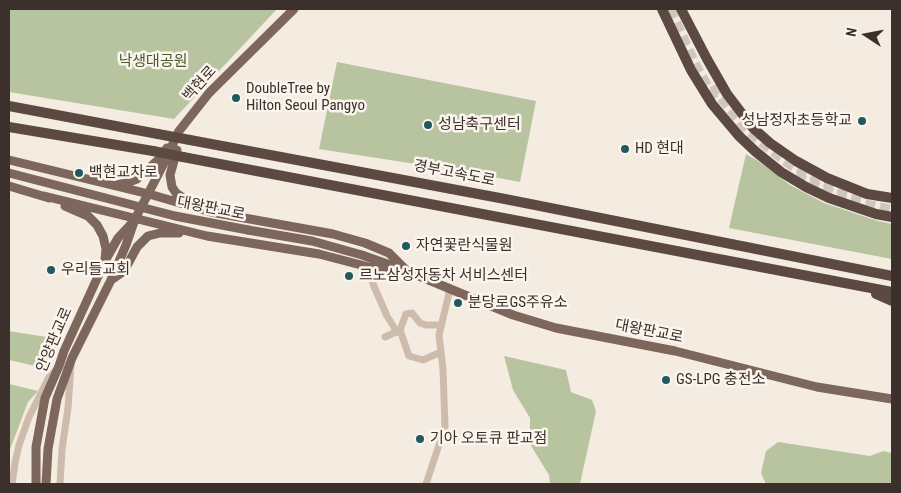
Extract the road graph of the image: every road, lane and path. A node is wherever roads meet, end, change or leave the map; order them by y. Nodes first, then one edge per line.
1 (294, 9) edge
2 (662, 9) edge
3 (681, 9) edge
4 (9, 106) edge
5 (9, 127) edge
6 (179, 131) junction
7 (9, 160) edge
8 (9, 173) edge
9 (112, 185) junction
10 (9, 186) edge
11 (149, 194) junction
12 (44, 196) junction
13 (892, 198) edge
14 (211, 212) junction
15 (892, 217) edge
16 (135, 219) junction
17 (207, 236) junction
18 (105, 262) junction
19 (368, 267) junction
20 (406, 271) junction
21 (892, 276) edge
22 (111, 280) junction
23 (856, 286) junction
24 (450, 289) junction
25 (892, 292) edge
26 (892, 301) edge
27 (441, 325) junction
28 (399, 331) junction
29 (385, 337) dead end
30 (441, 352) junction
31 (72, 358) junction
32 (59, 366) junction
33 (892, 399) edge
34 (12, 484) edge
35 (36, 484) edge
36 (46, 484) edge
37 (60, 484) edge
38 (426, 484) edge

1 - 6 main road, 백현로
2 - 15 highway
3 - 13 highway
4 - 21 highway, 경부고속도로, bridge
5 - 23 highway, bridge
6 - 9 main road
6 - 11 main road, 백현로
6 - 14 main road
7 - 9 main road, 대왕판교로
8 - 20 main road, 대왕판교로, bridge
9 - 11 main road, 대왕판교로
10 - 12 main road
11 - 14 main road, 대왕판교로
11 - 16 main road, 안양판교로
12 - 16 main road, 대왕판교로
12 - 18 main road
14 - 20 main road, 대왕판교로
16 - 17 main road, 대왕판교로
16 - 18 main road, 안양판교로
16 - 22 main road, 안양판교로
17 - 19 main road, 대왕판교로
17 - 22 main road
18 - 32 main road, 안양판교로
19 - 20 main road, 대왕판교로
19 - 28 street
20 - 24 main road, 대왕판교로
22 - 31 main road, 안양판교로
23 - 25 highway
23 - 26 highway
24 - 27 street
24 - 33 main road, 대왕판교로
27 - 28 street
27 - 30 street
28 - 29 street
28 - 30 street
30 - 38 street
31 - 36 main road, 안양판교로
31 - 37 street
32 - 34 street
32 - 35 main road, 안양판교로

